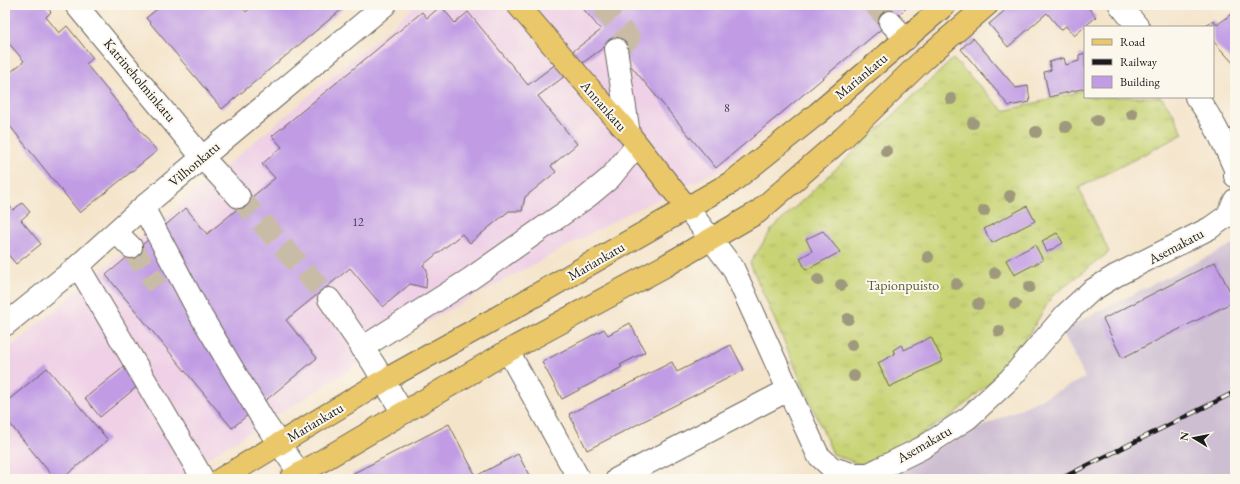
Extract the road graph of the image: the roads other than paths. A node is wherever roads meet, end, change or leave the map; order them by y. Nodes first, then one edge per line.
1 (76, 5) edge
2 (385, 5) edge
3 (518, 5) edge
4 (945, 5) edge
5 (987, 5) edge
6 (1120, 5) edge
7 (890, 22) tunnel mouth
8 (1137, 26) edge
9 (906, 39) junction
10 (616, 49) dead end
11 (1197, 98) edge
12 (633, 139) junction
13 (202, 157) junction
14 (1235, 176) edge
15 (239, 198) tunnel mouth
16 (1235, 200) edge
17 (143, 207) junction
18 (688, 209) junction
19 (711, 240) junction
20 (78, 266) junction
21 (329, 299) tunnel mouth
22 (5, 325) edge
23 (362, 348) junction
24 (512, 359) junction
25 (383, 380) junction
26 (788, 390) junction
27 (402, 414) junction
28 (280, 444) junction
29 (295, 476) edge
30 (203, 479) edge
31 (221, 479) edge
32 (579, 479) edge
33 (617, 479) edge

1 - 13 street, Katrineholminkatu
2 - 13 street, Vilhonkatu
3 - 12 main road, Annankatu
4 - 9 main road, Mariankatu
5 - 19 main road
6 - 8 street
7 - 9 street
9 - 18 main road, Mariankatu
10 - 12 street
11 - 14 street
12 - 18 main road, Annankatu
12 - 23 street
13 - 15 street, Katrineholminkatu
13 - 17 street, Vilhonkatu
16 - 26 street, Asemakatu
17 - 20 street, Vilhonkatu
17 - 28 street
18 - 19 street, Asemakatu
18 - 25 main road, Mariankatu
19 - 24 main road
19 - 26 street, Asemakatu
20 - 22 street, Vilhonkatu
20 - 30 street
21 - 23 street
23 - 25 street
24 - 27 main road
24 - 32 street
25 - 27 street
25 - 28 main road, Mariankatu
26 - 33 street
27 - 29 main road
28 - 29 street
28 - 31 main road, Mariankatu

